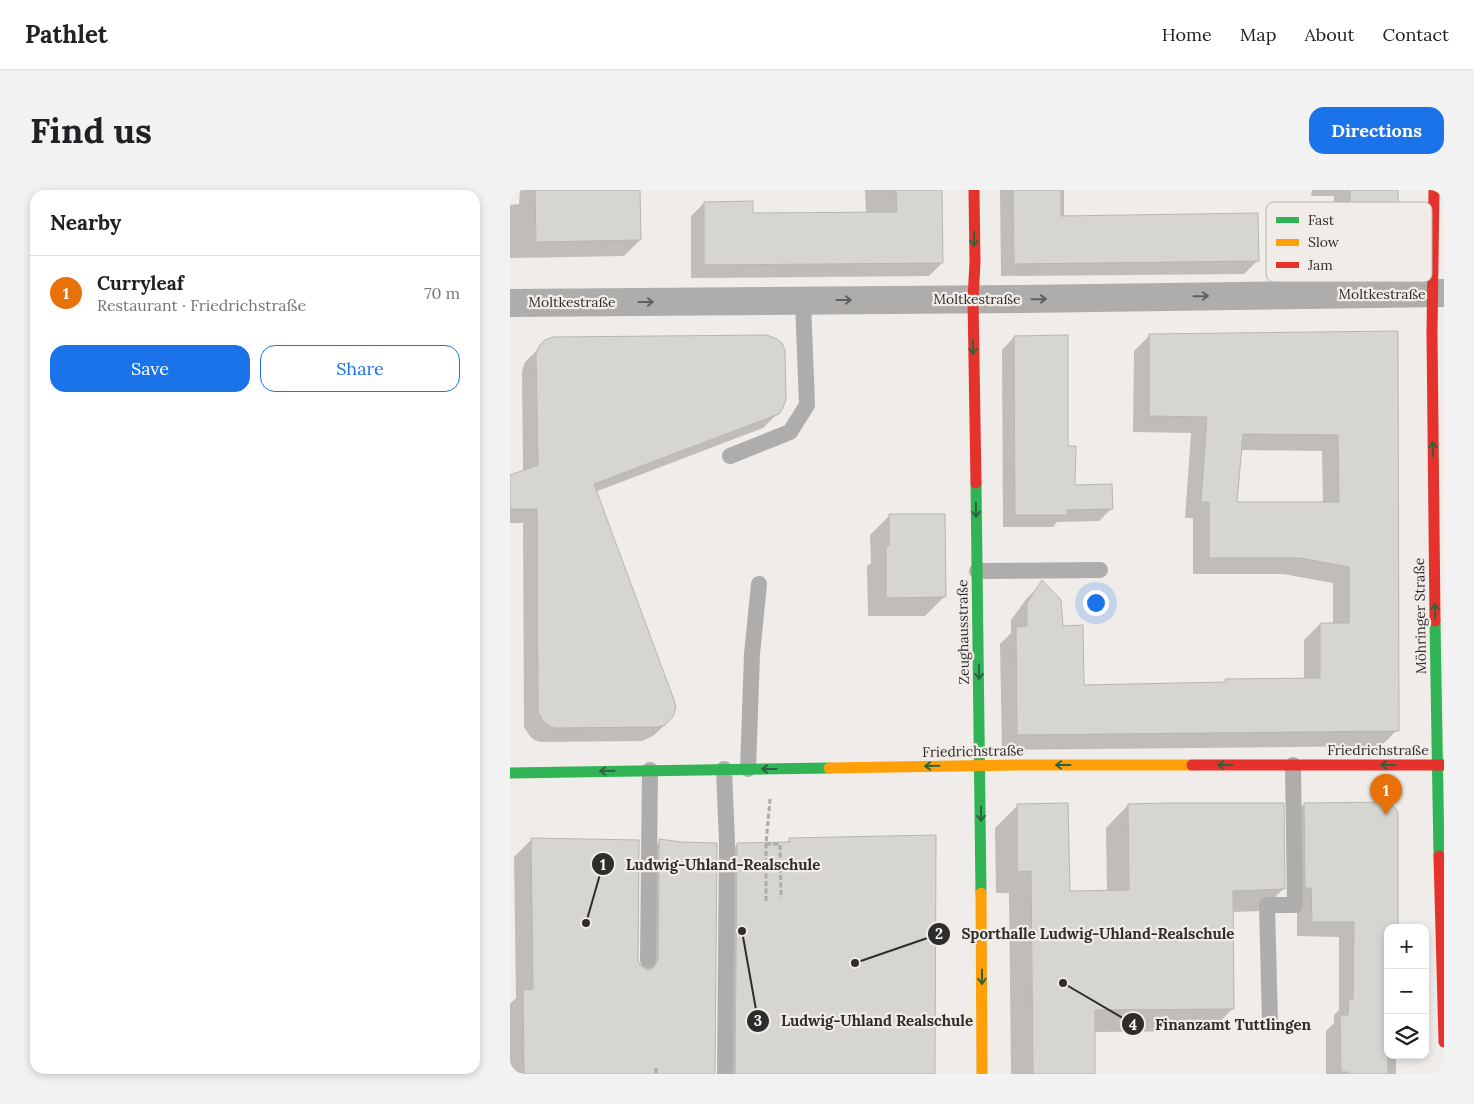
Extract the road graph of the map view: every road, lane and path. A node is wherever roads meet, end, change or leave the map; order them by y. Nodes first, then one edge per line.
1 (974, 190) edge
2 (1434, 190) edge
3 (1439, 293) edge
4 (973, 298) junction
5 (803, 300) junction
6 (510, 302) edge
7 (730, 456) dead end
8 (1100, 570) dead end
9 (977, 571) junction
10 (759, 584) dead end
11 (1293, 765) junction
12 (1440, 765) edge
13 (980, 766) junction
14 (724, 769) junction
15 (748, 769) junction
16 (773, 769) junction
17 (650, 770) junction
18 (510, 773) edge
19 (766, 844) junction
20 (781, 898) dead end
21 (766, 901) dead end
22 (648, 960) dead end
23 (1270, 1022) dead end
24 (1444, 1042) edge
25 (656, 1068) dead end
26 (656, 1074) edge
27 (725, 1074) edge
28 (982, 1074) edge

1 -> 4 street, Zeughausstraße
2 - 3 street, Möhringer Straße
4 -> 3 street, Moltkestraße
12 -> 3 street, Möhringer Straße
5 -> 4 street, Moltkestraße
4 -> 9 street, Zeughausstraße
6 -> 5 street, Moltkestraße
5 - 7 lane
8 - 9 lane
9 -> 13 street, Zeughausstraße
10 - 15 lane
12 -> 11 street, Friedrichstraße
11 -> 13 street, Friedrichstraße
11 - 23 lane
12 - 24 street, Möhringer Straße
13 -> 16 street, Friedrichstraße
13 -> 28 street, Zeughausstraße
14 - 15 street, Friedrichstraße
14 - 17 street, Friedrichstraße
14 - 27 lane
16 -> 15 street, Friedrichstraße
16 - 19 path
17 -> 18 street, Friedrichstraße
17 - 22 lane
19 - 20 path
19 - 21 path
25 - 26 path

